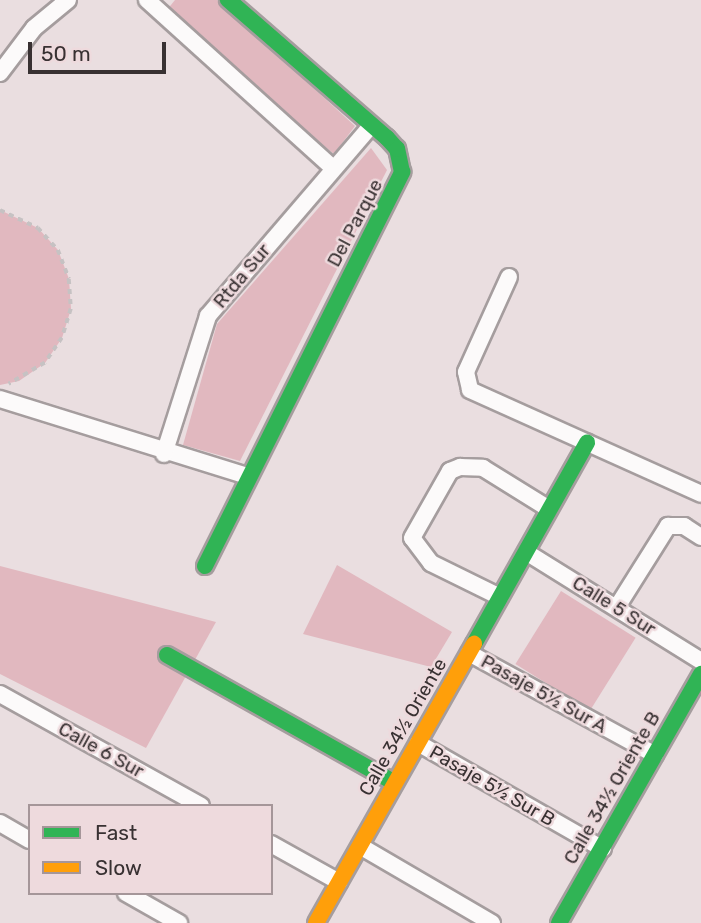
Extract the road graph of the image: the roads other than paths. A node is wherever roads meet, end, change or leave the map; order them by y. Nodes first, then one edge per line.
1 (68, 0) edge
2 (148, 0) edge
3 (228, 0) edge
4 (0, 73) edge
5 (371, 126) junction
6 (333, 168) junction
7 (509, 277) dead end
8 (0, 399) edge
9 (587, 443) junction
10 (164, 453) junction
11 (247, 476) junction
12 (701, 494) edge
13 (549, 509) junction
14 (701, 537) edge
15 (526, 551) junction
16 (205, 566) dead end
17 (500, 597) junction
18 (617, 607) junction
19 (469, 653) junction
20 (167, 655) dead end
21 (701, 661) edge
22 (701, 674) edge
23 (0, 694) edge
24 (418, 743) junction
25 (655, 755) junction
26 (395, 783) junction
27 (197, 804) edge
28 (0, 823) edge
29 (28, 838) edge
30 (273, 845) edge
31 (360, 846) junction
32 (603, 849) junction
33 (339, 882) junction
34 (130, 895) edge
35 (180, 923) edge
36 (316, 923) edge
37 (492, 923) edge
38 (559, 923) edge

1 - 4 street
2 - 6 street
3 - 5 street, Del Parque
5 - 6 street, Rtda Sur
5 - 11 street, Del Parque
6 - 10 street, Rtda Sur
7 - 9 street
8 - 10 street
9 - 12 street
9 - 13 street, Calle 34½ Oriente
10 - 11 street
11 - 16 street, Del Parque
13 - 15 street, Calle 34½ Oriente
13 - 17 street
14 - 18 street
15 - 17 street, Calle 34½ Oriente
15 - 18 street, Calle 5 Sur
17 - 19 street, Calle 34½ Oriente
18 - 21 street, Calle 5 Sur
19 - 24 street, Calle 34½ Oriente
19 - 25 street, Pasaje 5½ Sur A
20 - 26 street
22 - 25 street, Calle 34½ Oriente B
23 - 27 street, Calle 6 Sur
24 - 26 street, Calle 34½ Oriente
24 - 32 street, Pasaje 5½ Sur B
25 - 32 street, Calle 34½ Oriente B
26 - 31 street, Calle 34½ Oriente
28 - 29 street
30 - 33 street
31 - 33 street, Calle 34½ Oriente
31 - 37 street
32 - 38 street, Calle 34½ Oriente B
33 - 36 street, Calle 34½ Oriente
34 - 35 street

